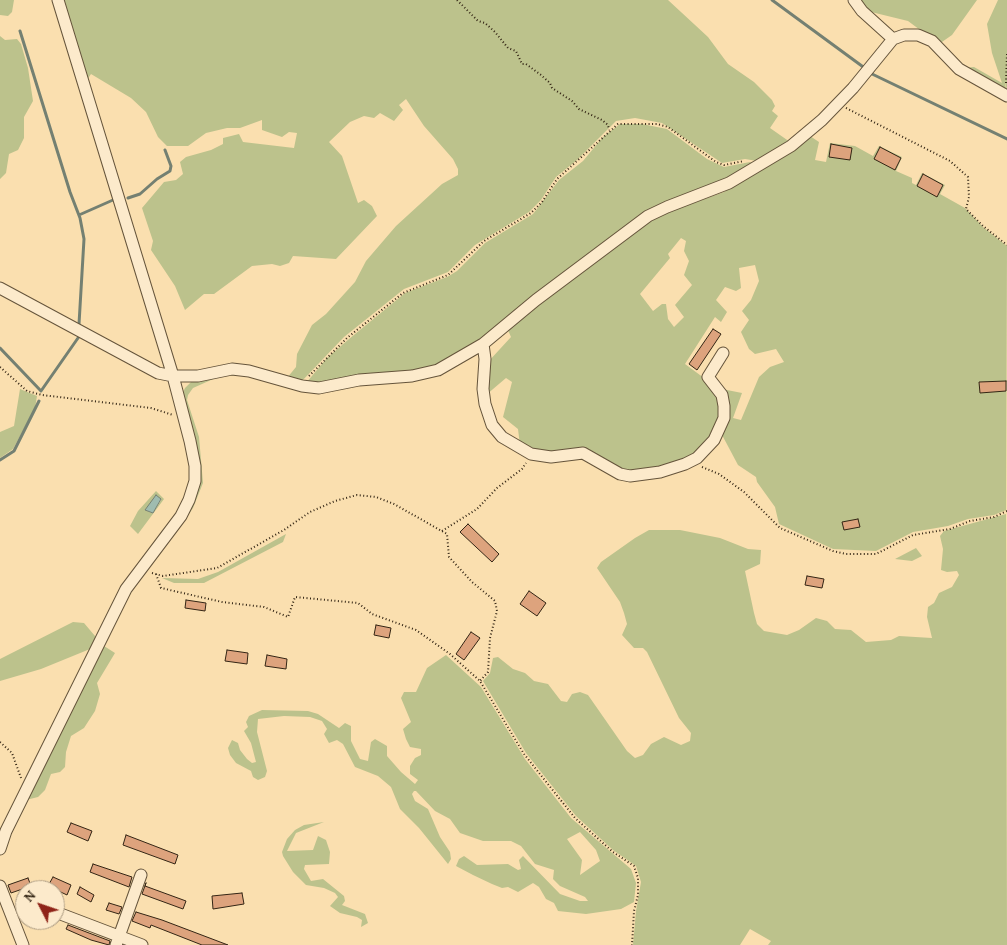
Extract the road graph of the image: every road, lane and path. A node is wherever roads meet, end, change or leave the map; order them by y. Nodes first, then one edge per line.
1 (58, 0) edge
2 (457, 0) edge
3 (854, 0) edge
4 (893, 39) junction
5 (1007, 54) edge
6 (1007, 96) edge
7 (838, 104) junction
8 (609, 130) junction
9 (763, 164) junction
10 (1007, 245) edge
11 (0, 288) edge
12 (483, 344) junction
13 (723, 353) dead end
14 (0, 367) edge
15 (173, 376) junction
16 (302, 386) junction
17 (184, 419) junction
18 (531, 454) junction
19 (691, 461) junction
20 (1007, 510) edge
21 (442, 531) junction
22 (141, 570) junction
23 (156, 574) junction
24 (480, 681) junction
25 (0, 742) edge
26 (25, 792) junction
27 (0, 849) edge
28 (141, 875) dead end
29 (0, 886) edge
30 (65, 916) edge
31 (118, 941) edge
32 (23, 945) edge
33 (142, 945) edge
34 (632, 945) edge

1 - 15 street
2 - 8 path
3 - 4 street
4 - 6 street
4 - 7 street
5 - 6 path
7 - 9 street
7 - 10 path
8 - 9 path
8 - 16 path
9 - 12 street
11 - 15 street
12 - 16 street
12 - 18 street
13 - 19 street
14 - 17 path
15 - 16 street
15 - 17 street
17 - 22 street
18 - 19 street
18 - 21 path
19 - 20 path
21 - 23 path
21 - 24 path
22 - 23 path
22 - 26 street
23 - 24 path
24 - 34 path
25 - 26 path
26 - 27 street
28 - 31 street
29 - 32 street
30 - 31 street
31 - 33 street

